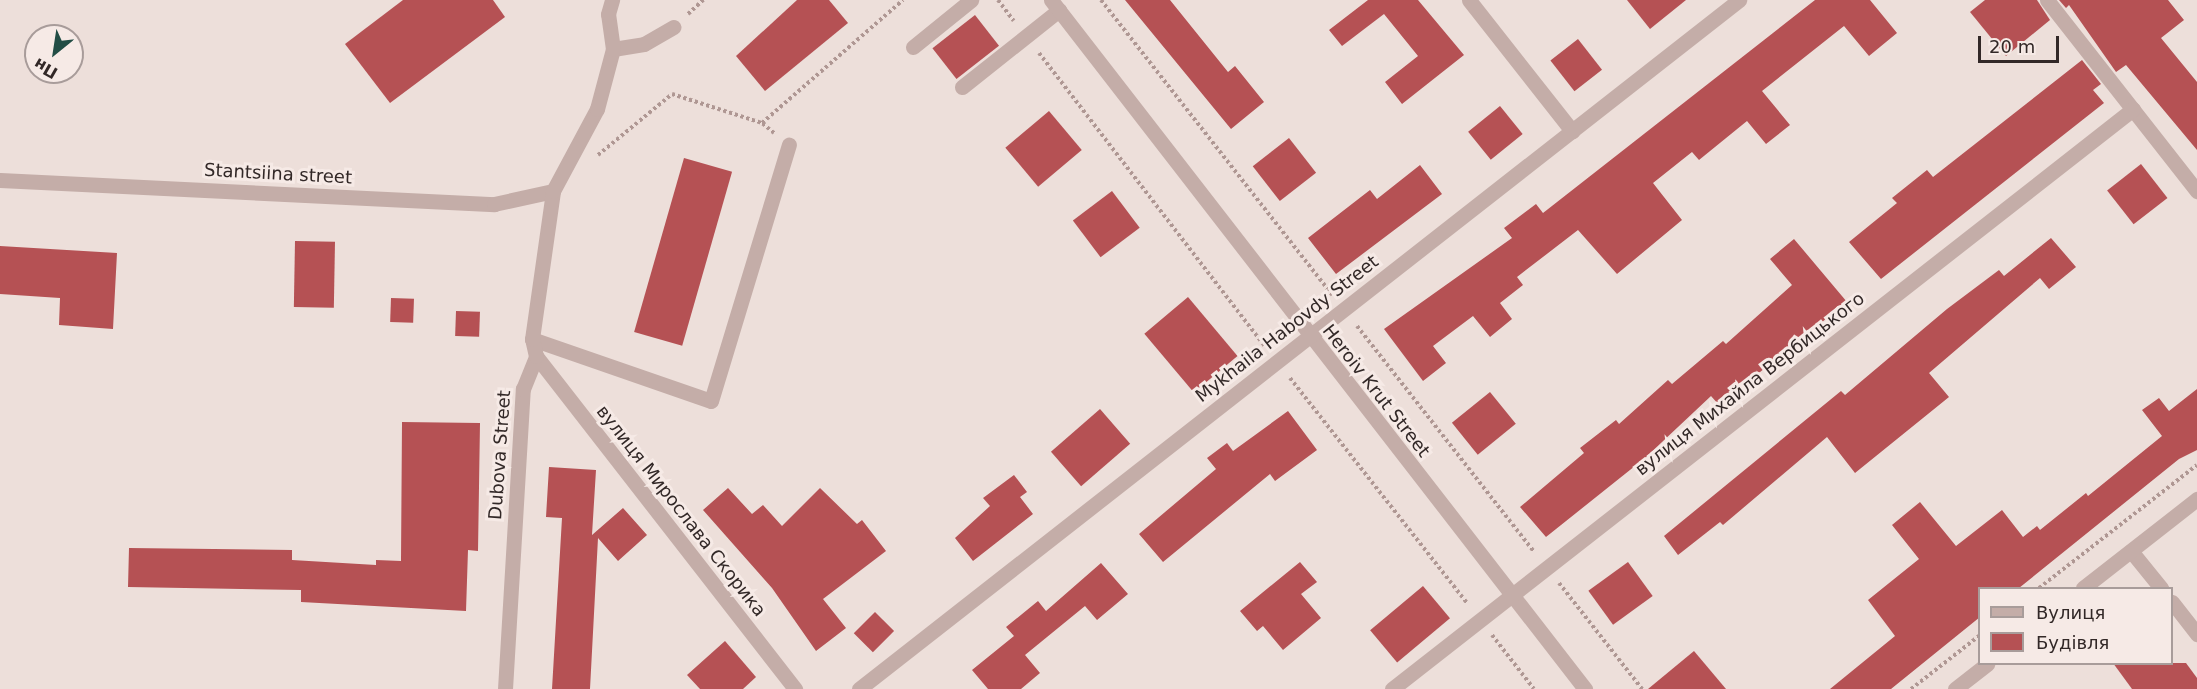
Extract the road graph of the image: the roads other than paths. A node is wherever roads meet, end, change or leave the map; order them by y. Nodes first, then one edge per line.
1 (612, 0) edge
2 (971, 0) edge
3 (1468, 0) edge
4 (1739, 0) edge
5 (2047, 0) edge
6 (1055, 5) edge
7 (674, 27) dead end
8 (913, 47) dead end
9 (613, 49) junction
10 (962, 87) dead end
11 (2133, 109) junction
12 (1572, 131) junction
13 (789, 145) road end
14 (0, 180) edge
15 (554, 191) junction
16 (2197, 191) edge
17 (1309, 337) junction
18 (532, 339) junction
19 (536, 356) junction
20 (2197, 500) edge
21 (2131, 551) junction
22 (2084, 587) edge
23 (2160, 587) edge
24 (1512, 596) junction
25 (2173, 603) edge
26 (2197, 634) edge
27 (1985, 665) edge
28 (505, 689) edge
29 (795, 689) edge
30 (859, 689) edge
31 (1392, 689) edge
32 (1585, 689) edge
33 (1955, 689) edge

1 - 9 street
2 - 8 street
3 - 12 street
4 - 12 street, Mykhaila Habovdy Street
5 - 11 street
6 - 10 street
6 - 17 street, Heroiv Krut Street
7 - 9 street
9 - 15 street
11 - 16 street
11 - 24 street, вулиця Михайла Вербицького
12 - 17 street, Mykhaila Habovdy Street
13 - 18 street
14 - 15 street, Stantsiina street
15 - 18 street
17 - 24 street, Heroiv Krut Street
17 - 30 street, Mykhaila Habovdy Street
18 - 19 street
19 - 28 street, Dubova Street
19 - 29 street, вулиця Мирослава Скорика
20 - 21 street
21 - 22 street
21 - 23 street
24 - 31 street, вулиця Михайла Вербицького
24 - 32 street, Heroiv Krut Street
25 - 26 street
27 - 33 street

